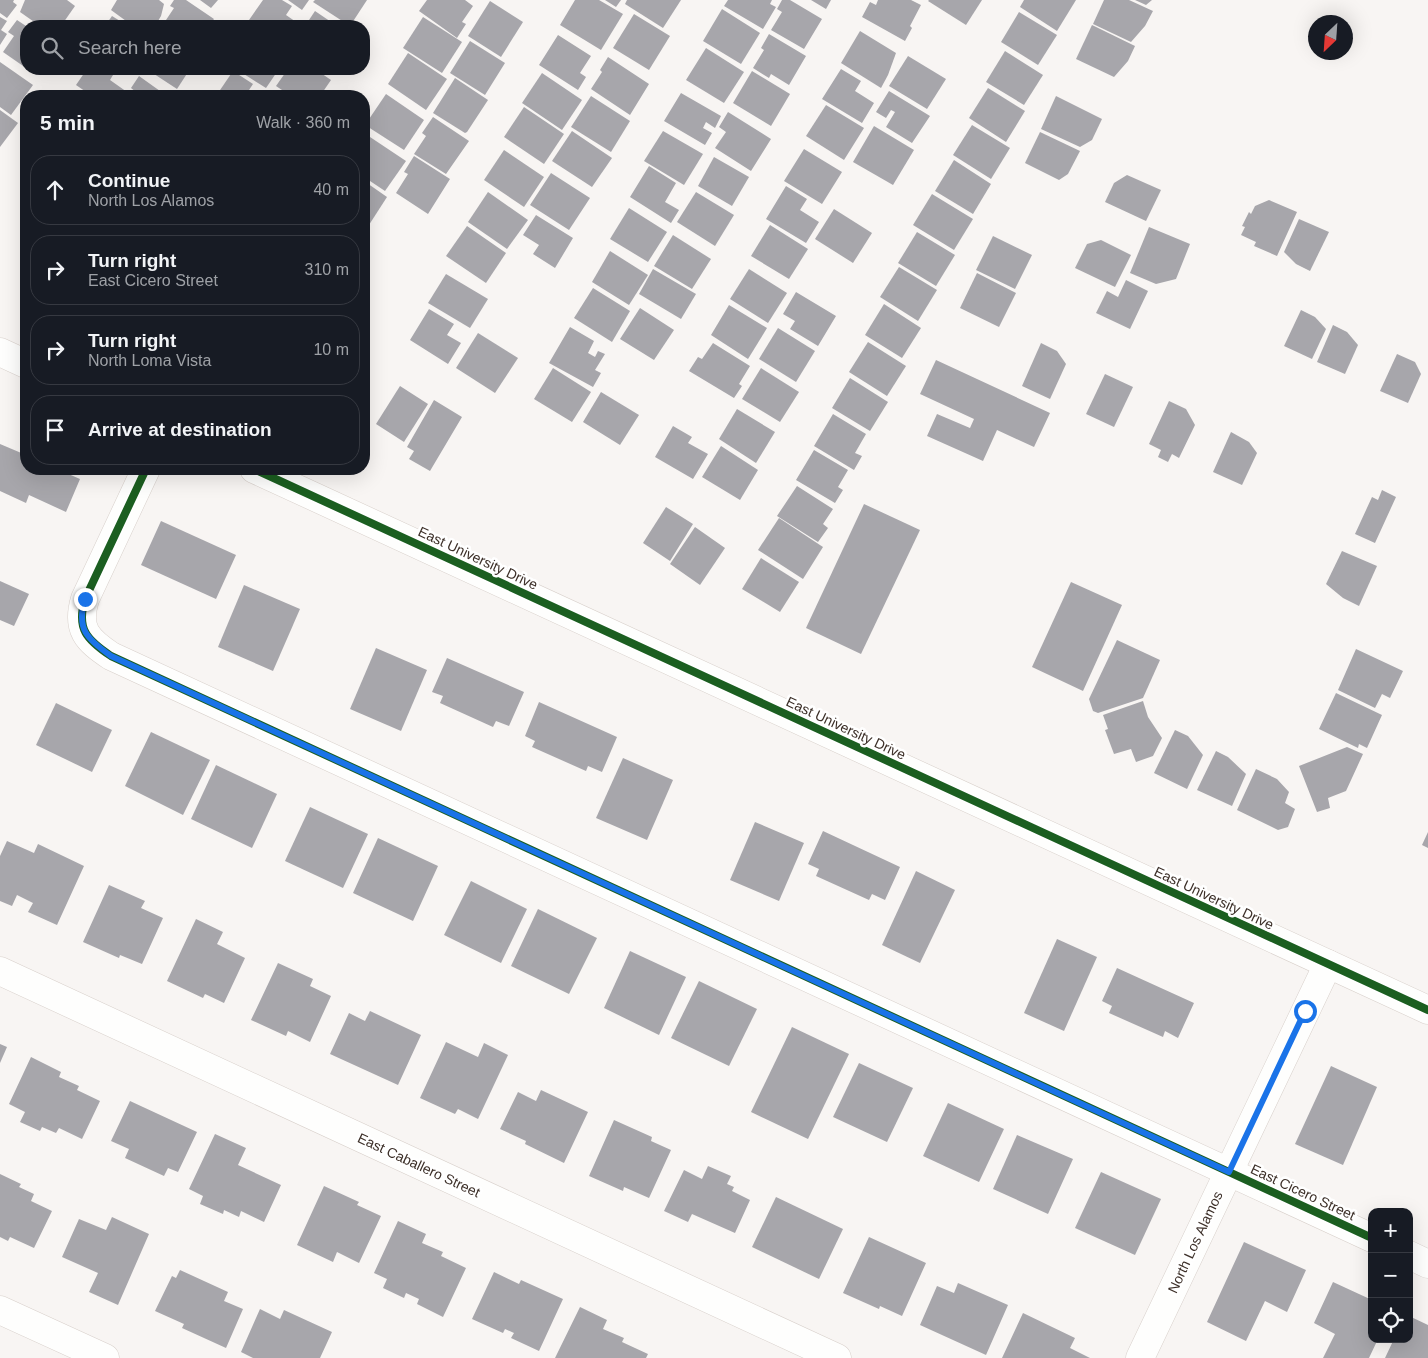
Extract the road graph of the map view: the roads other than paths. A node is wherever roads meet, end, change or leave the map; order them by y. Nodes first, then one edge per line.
1 (0, 352) edge
2 (20, 361) edge
3 (143, 475) edge
4 (267, 475) edge
5 (1328, 964) junction
6 (0, 971) edge
7 (1428, 1010) edge
8 (1229, 1172) junction
9 (1368, 1236) edge
10 (1413, 1257) edge
11 (1428, 1264) edge
12 (0, 1310) edge
13 (105, 1358) edge
14 (837, 1358) edge
15 (1140, 1358) edge

1 - 2 street
3 - 8 street, East Cicero Street
4 - 5 street, East University Drive
5 - 7 street, East University Drive
5 - 8 street, North Los Alamos
6 - 14 street, East Caballero Street
8 - 9 street, East Cicero Street
8 - 15 street, North Los Alamos
10 - 11 street
12 - 13 street

